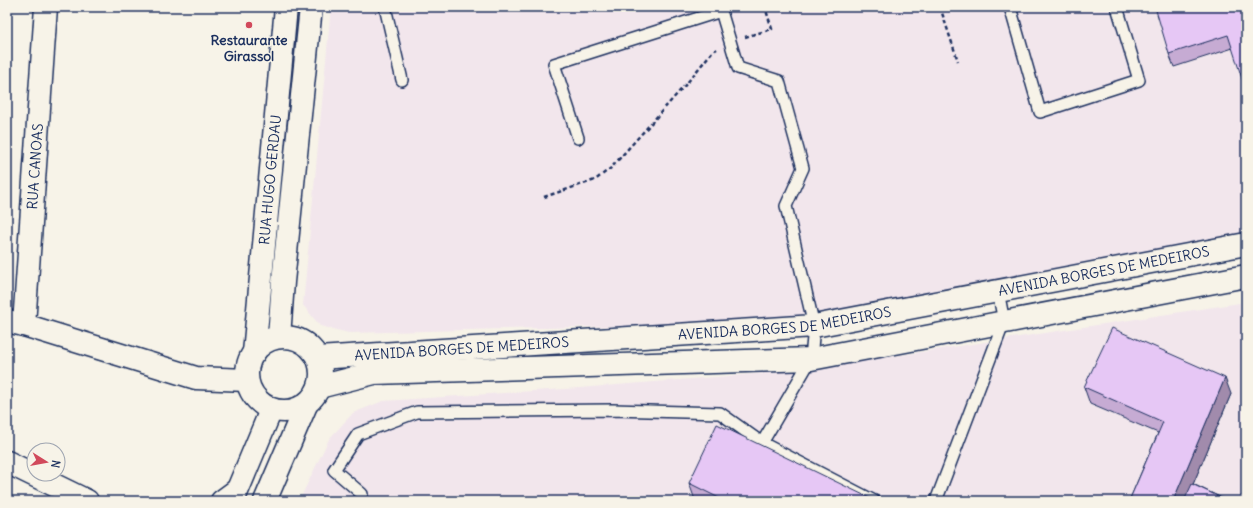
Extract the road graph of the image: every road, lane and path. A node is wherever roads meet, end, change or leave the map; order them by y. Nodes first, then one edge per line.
1 (46, 7) edge
2 (385, 7) edge
3 (765, 7) edge
4 (940, 7) edge
5 (1010, 7) edge
6 (1117, 7) edge
7 (721, 9) edge
8 (285, 16) edge
9 (310, 17) edge
10 (753, 34) dead end
11 (730, 41) junction
12 (958, 61) dead end
13 (402, 80) dead end
14 (578, 138) dead end
15 (544, 197) dead end
16 (267, 214) junction
17 (290, 216) junction
18 (1246, 244) edge
19 (1246, 276) edge
20 (998, 291) junction
21 (1004, 322) junction
22 (15, 323) edge
23 (814, 326) junction
24 (279, 337) junction
25 (254, 353) junction
26 (318, 358) junction
27 (811, 359) junction
28 (247, 380) junction
29 (319, 387) junction
30 (306, 405) junction
31 (272, 410) junction
32 (762, 443) junction
33 (7, 462) edge
34 (235, 491) edge
35 (268, 493) edge
36 (362, 494) dead end
37 (87, 501) edge
38 (874, 501) edge
39 (936, 501) edge

1 - 22 street, RUA CANOAS
2 - 13 lane
3 - 10 path
4 - 12 path
5 - 6 lane
7 - 11 lane
7 - 14 lane
8 - 9 street
8 - 16 street, RUA HUGO GERDAU
9 - 17 street, RUA HUGO GERDAU
11 - 15 path
11 - 23 lane
16 - 17 street
16 - 25 street, RUA HUGO GERDAU
17 - 24 street, RUA HUGO GERDAU
18 - 20 street, AVENIDA BORGES DE MEDEIROS
19 - 21 street, AVENIDA BORGES DE MEDEIROS
20 - 21 lane
20 - 23 street, AVENIDA BORGES DE MEDEIROS
21 - 27 street, AVENIDA BORGES DE MEDEIROS
21 - 39 lane
22 - 28 street
23 - 26 street, AVENIDA BORGES DE MEDEIROS
23 - 27 lane
24 - 25 street
24 - 26 street
25 - 28 street
26 - 29 street
27 - 29 street, AVENIDA BORGES DE MEDEIROS
27 - 32 lane
28 - 31 street
29 - 30 street
30 - 31 street
30 - 35 street
31 - 34 street
32 - 36 lane
32 - 38 lane
33 - 37 street
34 - 35 street

